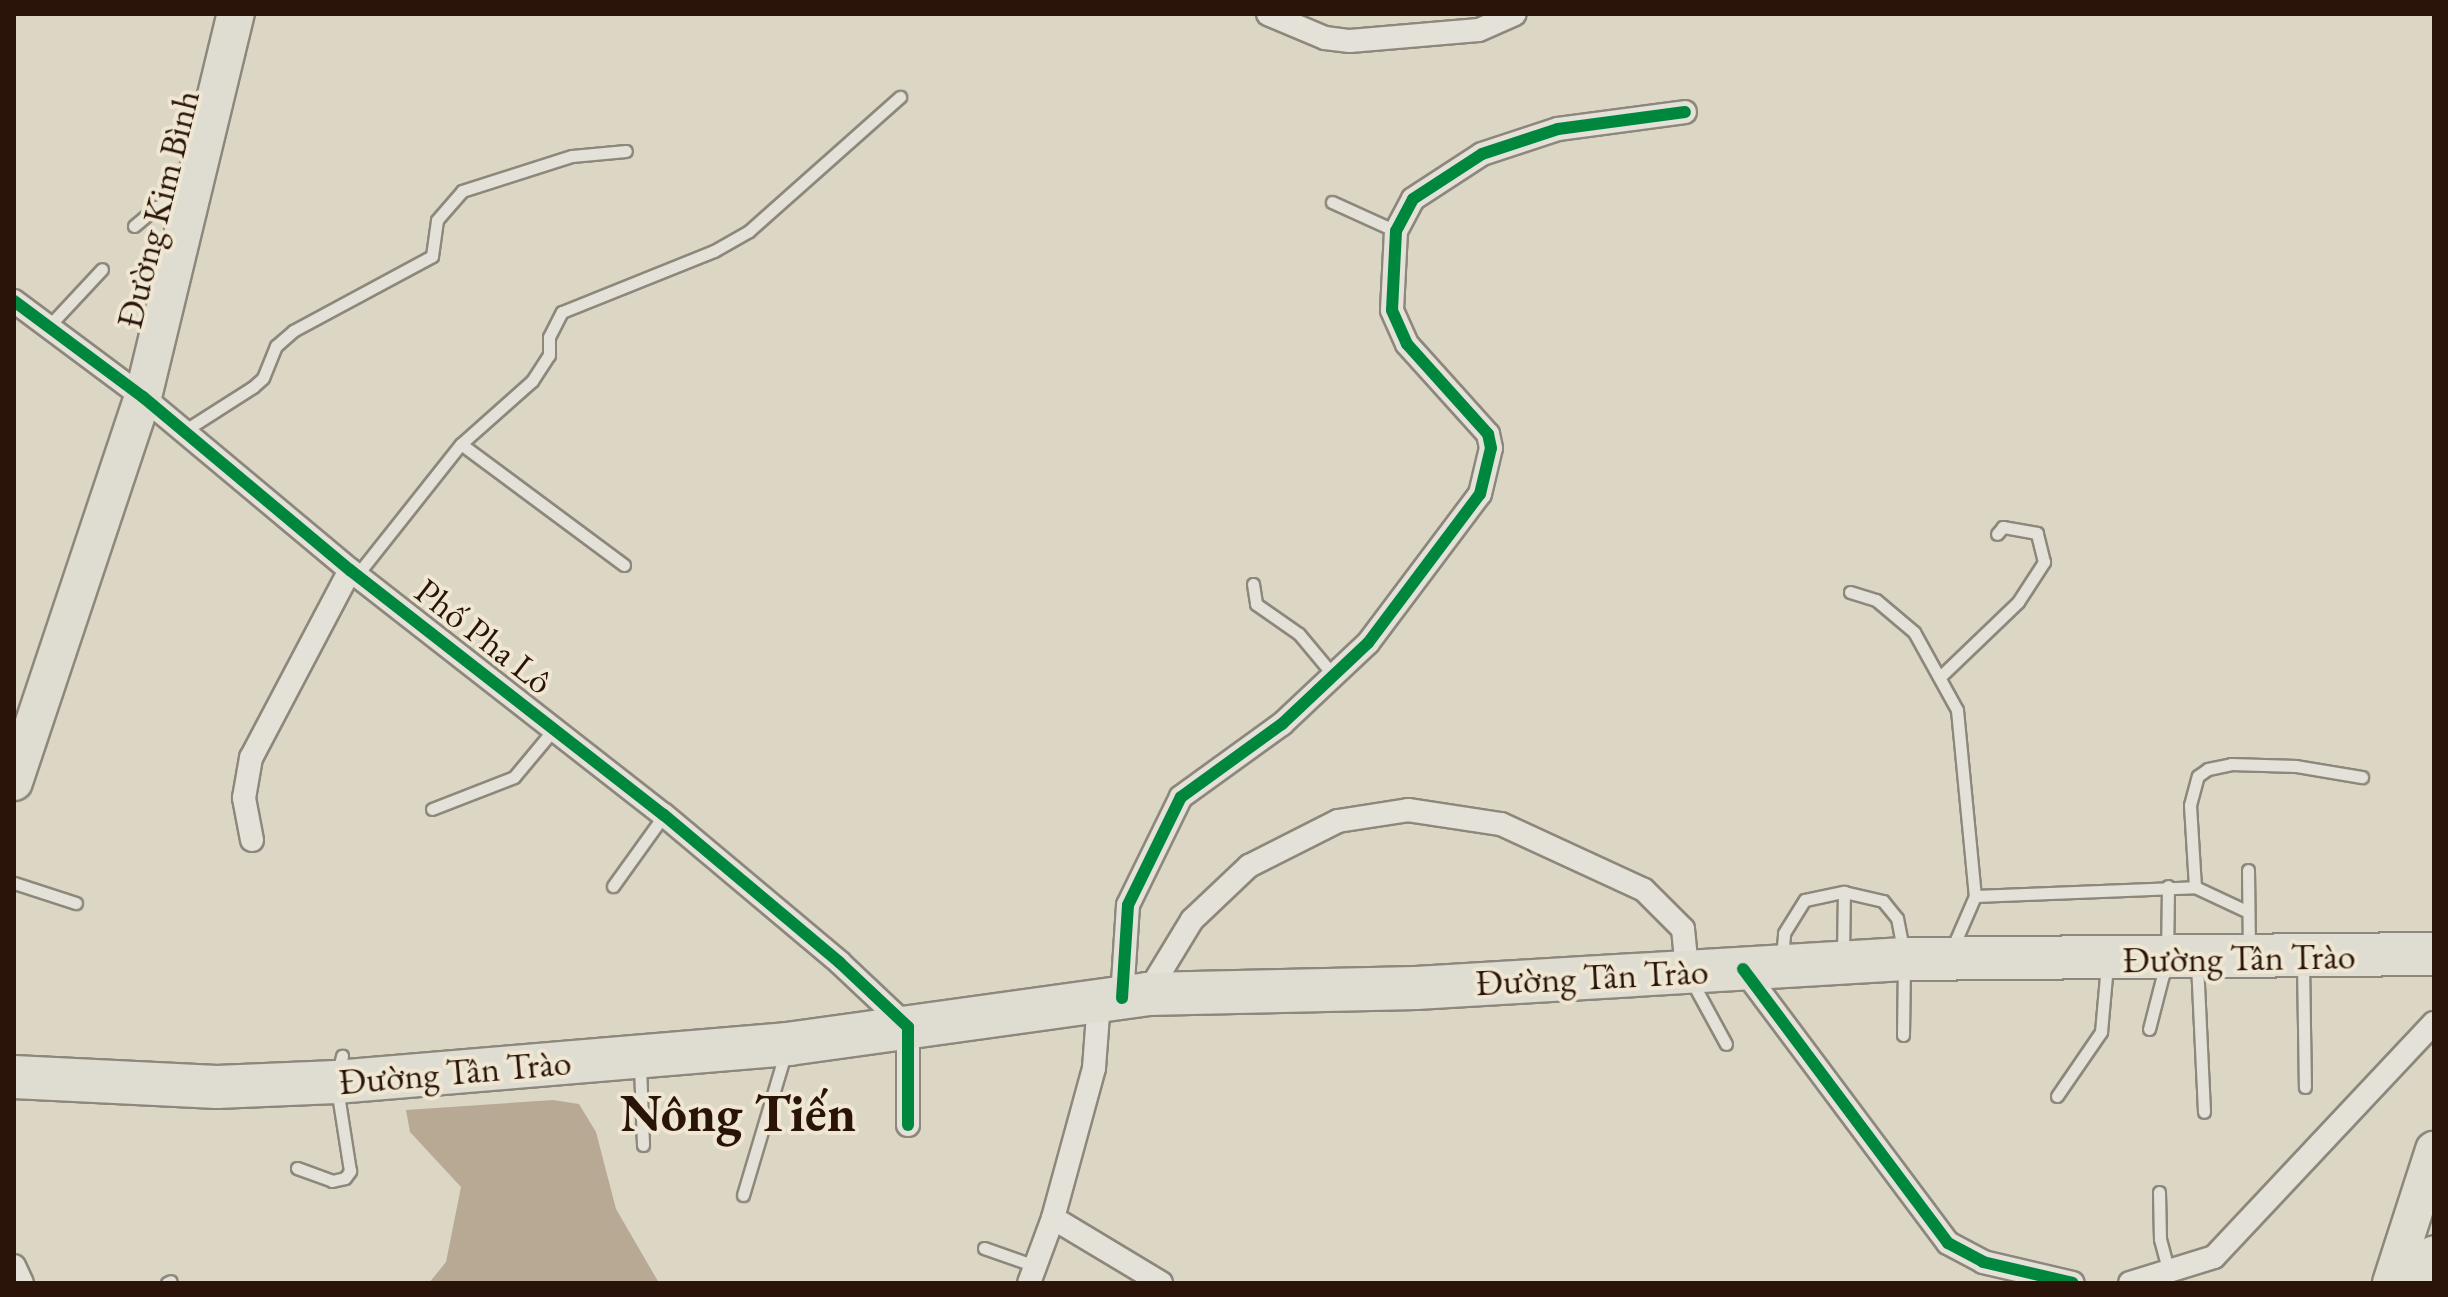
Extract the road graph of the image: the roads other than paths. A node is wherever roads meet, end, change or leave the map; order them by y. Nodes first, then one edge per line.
1 (236, 14) edge
2 (1268, 14) edge
3 (1515, 14) edge
4 (900, 97) dead end
5 (1685, 112) dead end
6 (626, 151) dead end
7 (193, 193) junction
8 (1332, 202) dead end
9 (134, 226) dead end
10 (1396, 231) junction
11 (102, 269) dead end
12 (14, 301) edge
13 (48, 327) junction
14 (143, 397) junction
15 (184, 431) junction
16 (461, 444) junction
17 (1997, 534) dead end
18 (624, 565) dead end
19 (353, 572) junction
20 (1253, 584) dead end
21 (1850, 592) dead end
22 (1942, 675) junction
23 (1334, 676) junction
24 (554, 729) junction
25 (2362, 777) dead end
26 (14, 782) edge
27 (432, 809) dead end
28 (664, 815) junction
29 (252, 840) dead end
30 (2248, 870) dead end
31 (14, 883) edge
32 (613, 886) dead end
33 (2168, 886) junction
34 (2195, 887) junction
35 (1844, 892) junction
36 (1975, 896) junction
37 (76, 903) dead end
38 (2246, 911) junction
39 (2434, 954) edge
40 (2249, 956) junction
41 (2182, 958) junction
42 (2302, 958) junction
43 (1904, 959) junction
44 (1949, 959) junction
45 (2107, 960) junction
46 (1843, 963) junction
47 (1762, 968) junction
48 (1687, 969) junction
49 (1123, 998) junction
50 (2434, 1023) edge
51 (902, 1028) junction
52 (2149, 1029) dead end
53 (1903, 1035) dead end
54 (788, 1044) junction
55 (1726, 1044) dead end
56 (14, 1049) edge
57 (640, 1057) junction
58 (339, 1069) junction
59 (14, 1077) edge
60 (2305, 1087) dead end
61 (2057, 1096) dead end
62 (2204, 1112) dead end
63 (908, 1125) dead end
64 (643, 1145) dead end
65 (2434, 1150) edge
66 (297, 1168) dead end
67 (2159, 1192) dead end
68 (743, 1195) dead end
69 (1053, 1218) junction
70 (984, 1248) dead end
71 (2434, 1254) edge
72 (14, 1266) edge
73 (2169, 1273) junction
74 (1032, 1274) edge
75 (22, 1283) edge
76 (1161, 1283) edge
77 (2073, 1283) edge
78 (2130, 1283) edge
79 (2391, 1283) edge
80 (2425, 1283) edge

1 - 7 main road, Đường Kim Bình
2 - 3 street
4 - 16 lane
5 - 10 street
6 - 15 lane
7 - 9 lane
7 - 14 main road, Đường Kim Bình
8 - 10 lane
10 - 23 street
11 - 13 lane
12 - 13 street, Phố Pha Lô
13 - 14 street, Phố Pha Lô
14 - 15 street, Phố Pha Lô
14 - 26 main road, Đường Kim Bình
15 - 19 street, Phố Pha Lô
16 - 18 lane
16 - 19 lane
17 - 22 lane
19 - 24 street, Phố Pha Lô
19 - 29 street
20 - 23 lane
21 - 22 lane
22 - 36 lane
23 - 49 street
24 - 27 lane
24 - 28 street, Phố Pha Lô
25 - 34 lane
28 - 32 lane
28 - 51 street, Phố Pha Lô
30 - 38 lane
31 - 37 lane
33 - 34 lane
33 - 36 lane
33 - 41 lane
34 - 38 lane
35 - 43 lane
35 - 46 lane
35 - 47 lane
36 - 44 lane
38 - 40 lane
39 - 42 highway, Đường Tân Trào
40 - 41 highway, Đường Tân Trào
40 - 42 highway, Đường Tân Trào
41 - 45 highway, Đường Tân Trào
41 - 52 lane
41 - 62 lane
42 - 60 lane
43 - 44 highway, Đường Tân Trào
43 - 46 highway, Đường Tân Trào
43 - 53 lane
44 - 45 highway, Đường Tân Trào
45 - 61 lane
46 - 47 highway, Đường Tân Trào
47 - 48 highway, Đường Tân Trào
47 - 77 street
48 - 49 highway, Đường Tân Trào
48 - 49 street
48 - 55 lane
49 - 51 highway, Đường Tân Trào
49 - 69 street
50 - 73 street
51 - 54 highway, Đường Tân Trào
51 - 58 highway, Đường Tân Trào
51 - 63 street
54 - 57 highway, Đường Tân Trào
54 - 68 lane
56 - 58 highway, Đường Tân Trào
57 - 58 highway, Đường Tân Trào
57 - 64 lane
58 - 59 highway, Đường Tân Trào
58 - 66 lane
65 - 79 main road
67 - 73 lane
69 - 74 street
69 - 76 street
70 - 74 lane
71 - 80 main road
72 - 75 street
73 - 78 street

